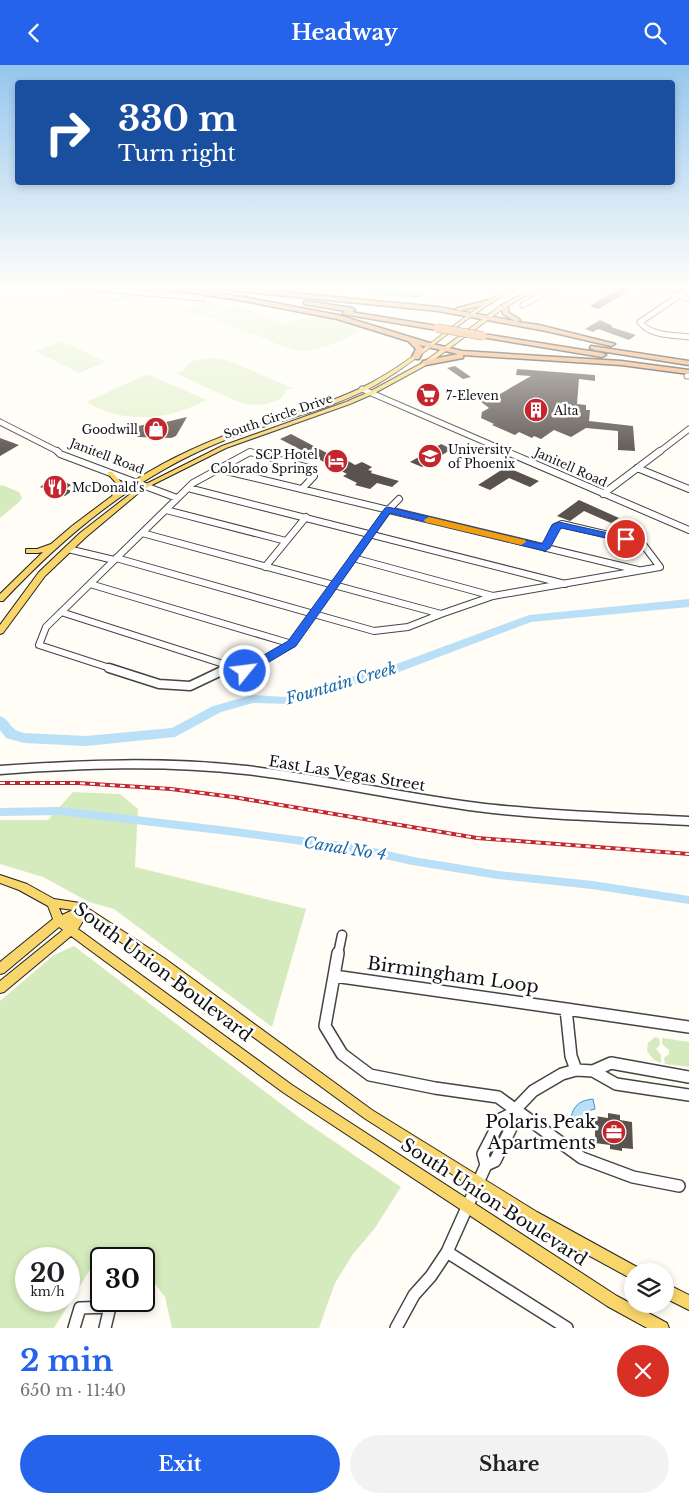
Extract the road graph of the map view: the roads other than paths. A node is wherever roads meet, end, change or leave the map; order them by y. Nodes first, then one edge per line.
1 (414, 345) edge
2 (427, 345) edge
3 (452, 345) edge
4 (542, 345) edge
5 (562, 345) edge
6 (621, 345) edge
7 (431, 346) junction
8 (446, 350) junction
9 (477, 354) junction
10 (416, 357) junction
11 (689, 359) edge
12 (407, 363) junction
13 (426, 363) junction
14 (689, 363) edge
15 (688, 373) edge
16 (407, 374) junction
17 (362, 389) junction
18 (371, 393) junction
19 (0, 423) edge
20 (689, 429) edge
21 (58, 451) junction
22 (218, 469) junction
23 (637, 469) junction
24 (110, 473) junction
25 (138, 481) junction
26 (147, 485) junction
27 (188, 488) junction
28 (302, 489) junction
29 (689, 489) edge
30 (603, 494) junction
31 (113, 497) junction
32 (178, 498) junction
33 (399, 499) dead end
34 (166, 510) junction
35 (388, 510) junction
36 (306, 517) junction
37 (689, 530) edge
38 (142, 533) junction
39 (371, 533) junction
40 (286, 541) junction
41 (55, 544) junction
42 (545, 548) junction
43 (68, 549) junction
44 (115, 559) junction
45 (353, 559) junction
46 (30, 567) junction
47 (265, 567) junction
48 (642, 571) junction
49 (90, 584) junction
50 (334, 585) junction
51 (567, 585) junction
52 (493, 597) junction
53 (0, 599) edge
54 (61, 612) junction
55 (314, 614) junction
56 (441, 614) junction
57 (0, 631) edge
58 (292, 643) junction
59 (232, 666) junction
60 (0, 770) edge
61 (689, 821) edge
62 (0, 879) edge
63 (52, 903) junction
64 (83, 911) junction
65 (59, 921) junction
66 (71, 930) junction
67 (342, 935) dead end
68 (0, 969) edge
69 (334, 976) junction
70 (0, 988) edge
71 (566, 1009) junction
72 (689, 1027) edge
73 (576, 1070) junction
74 (593, 1071) junction
75 (689, 1077) edge
76 (689, 1095) edge
77 (513, 1111) junction
78 (478, 1183) junction
79 (679, 1186) dead end
80 (466, 1207) junction
81 (447, 1252) junction
82 (624, 1268) edge
83 (674, 1295) edge
84 (689, 1303) edge
85 (552, 1323) edge
86 (74, 1328) edge
87 (105, 1328) edge
88 (396, 1328) edge
89 (567, 1328) edge
90 (662, 1328) edge

1 - 10 highway
2 - 7 highway
3 - 8 main road, South Circle Drive
4 - 15 highway
5 - 14 highway
6 - 11 highway
7 - 8 highway
7 - 10 main road, South Circle Drive
8 - 9 highway
8 - 13 main road, South Circle Drive
9 - 13 highway
9 - 15 highway
10 - 12 main road, South Circle Drive
12 - 16 main road
12 - 17 main road, South Circle Drive
13 - 16 main road, South Circle Drive
16 - 18 main road, South Circle Drive
17 - 18 street, Janitell Road
17 - 25 main road, South Circle Drive
18 - 26 main road, South Circle Drive
18 - 30 street, Janitell Road
19 - 21 street, Janitell Road
20 - 23 street
21 - 24 street, Janitell Road
21 - 25 street, Janitell Road
22 - 27 street
22 - 28 street
22 - 28 street
23 - 29 street
23 - 30 street
24 - 25 street, Janitell Road
24 - 31 main road
25 - 26 street, Janitell Road
25 - 31 main road, South Circle Drive
26 - 32 street, Janitell Road
26 - 43 main road, South Circle Drive
27 - 32 street
27 - 36 street
28 - 35 street
30 - 37 street, Janitell Road
31 - 41 main road, South Circle Drive
32 - 34 street
33 - 35 street
34 - 38 street
34 - 40 street
35 - 39 street
35 - 42 street
36 - 39 street
36 - 40 street
38 - 44 street
38 - 47 street
39 - 45 street
39 - 51 street
40 - 47 street
41 - 46 main road, South Circle Drive
41 - 46 main road
42 - 48 street
42 - 48 street
43 - 44 street
43 - 57 main road, South Circle Drive
44 - 49 street
44 - 55 street
45 - 50 street
45 - 52 street
46 - 53 main road, South Circle Drive
47 - 50 street
48 - 51 street
49 - 54 street
49 - 58 street
50 - 55 street
50 - 56 street
51 - 52 street
52 - 56 street
54 - 59 street
54 - 59 street
55 - 56 street
55 - 58 street
58 - 59 street
60 - 61 street, East Las Vegas Street
62 - 63 main road
63 - 64 main road, South Union Boulevard
63 - 65 main road, South Union Boulevard
64 - 65 main road
64 - 66 main road
64 - 78 main road, South Union Boulevard
65 - 66 main road, South Union Boulevard
65 - 68 main road
66 - 70 main road
66 - 80 main road, South Union Boulevard
67 - 69 street
69 - 71 street, Birmingham Loop
69 - 77 street
71 - 72 street, Birmingham Loop
71 - 73 street
73 - 74 street
73 - 77 street
74 - 75 street
74 - 76 street
77 - 78 street
77 - 79 street
78 - 80 street
78 - 82 main road, South Union Boulevard
80 - 81 street
80 - 90 main road, South Union Boulevard
81 - 85 street
81 - 88 street
83 - 84 main road
85 - 89 street
86 - 87 street

